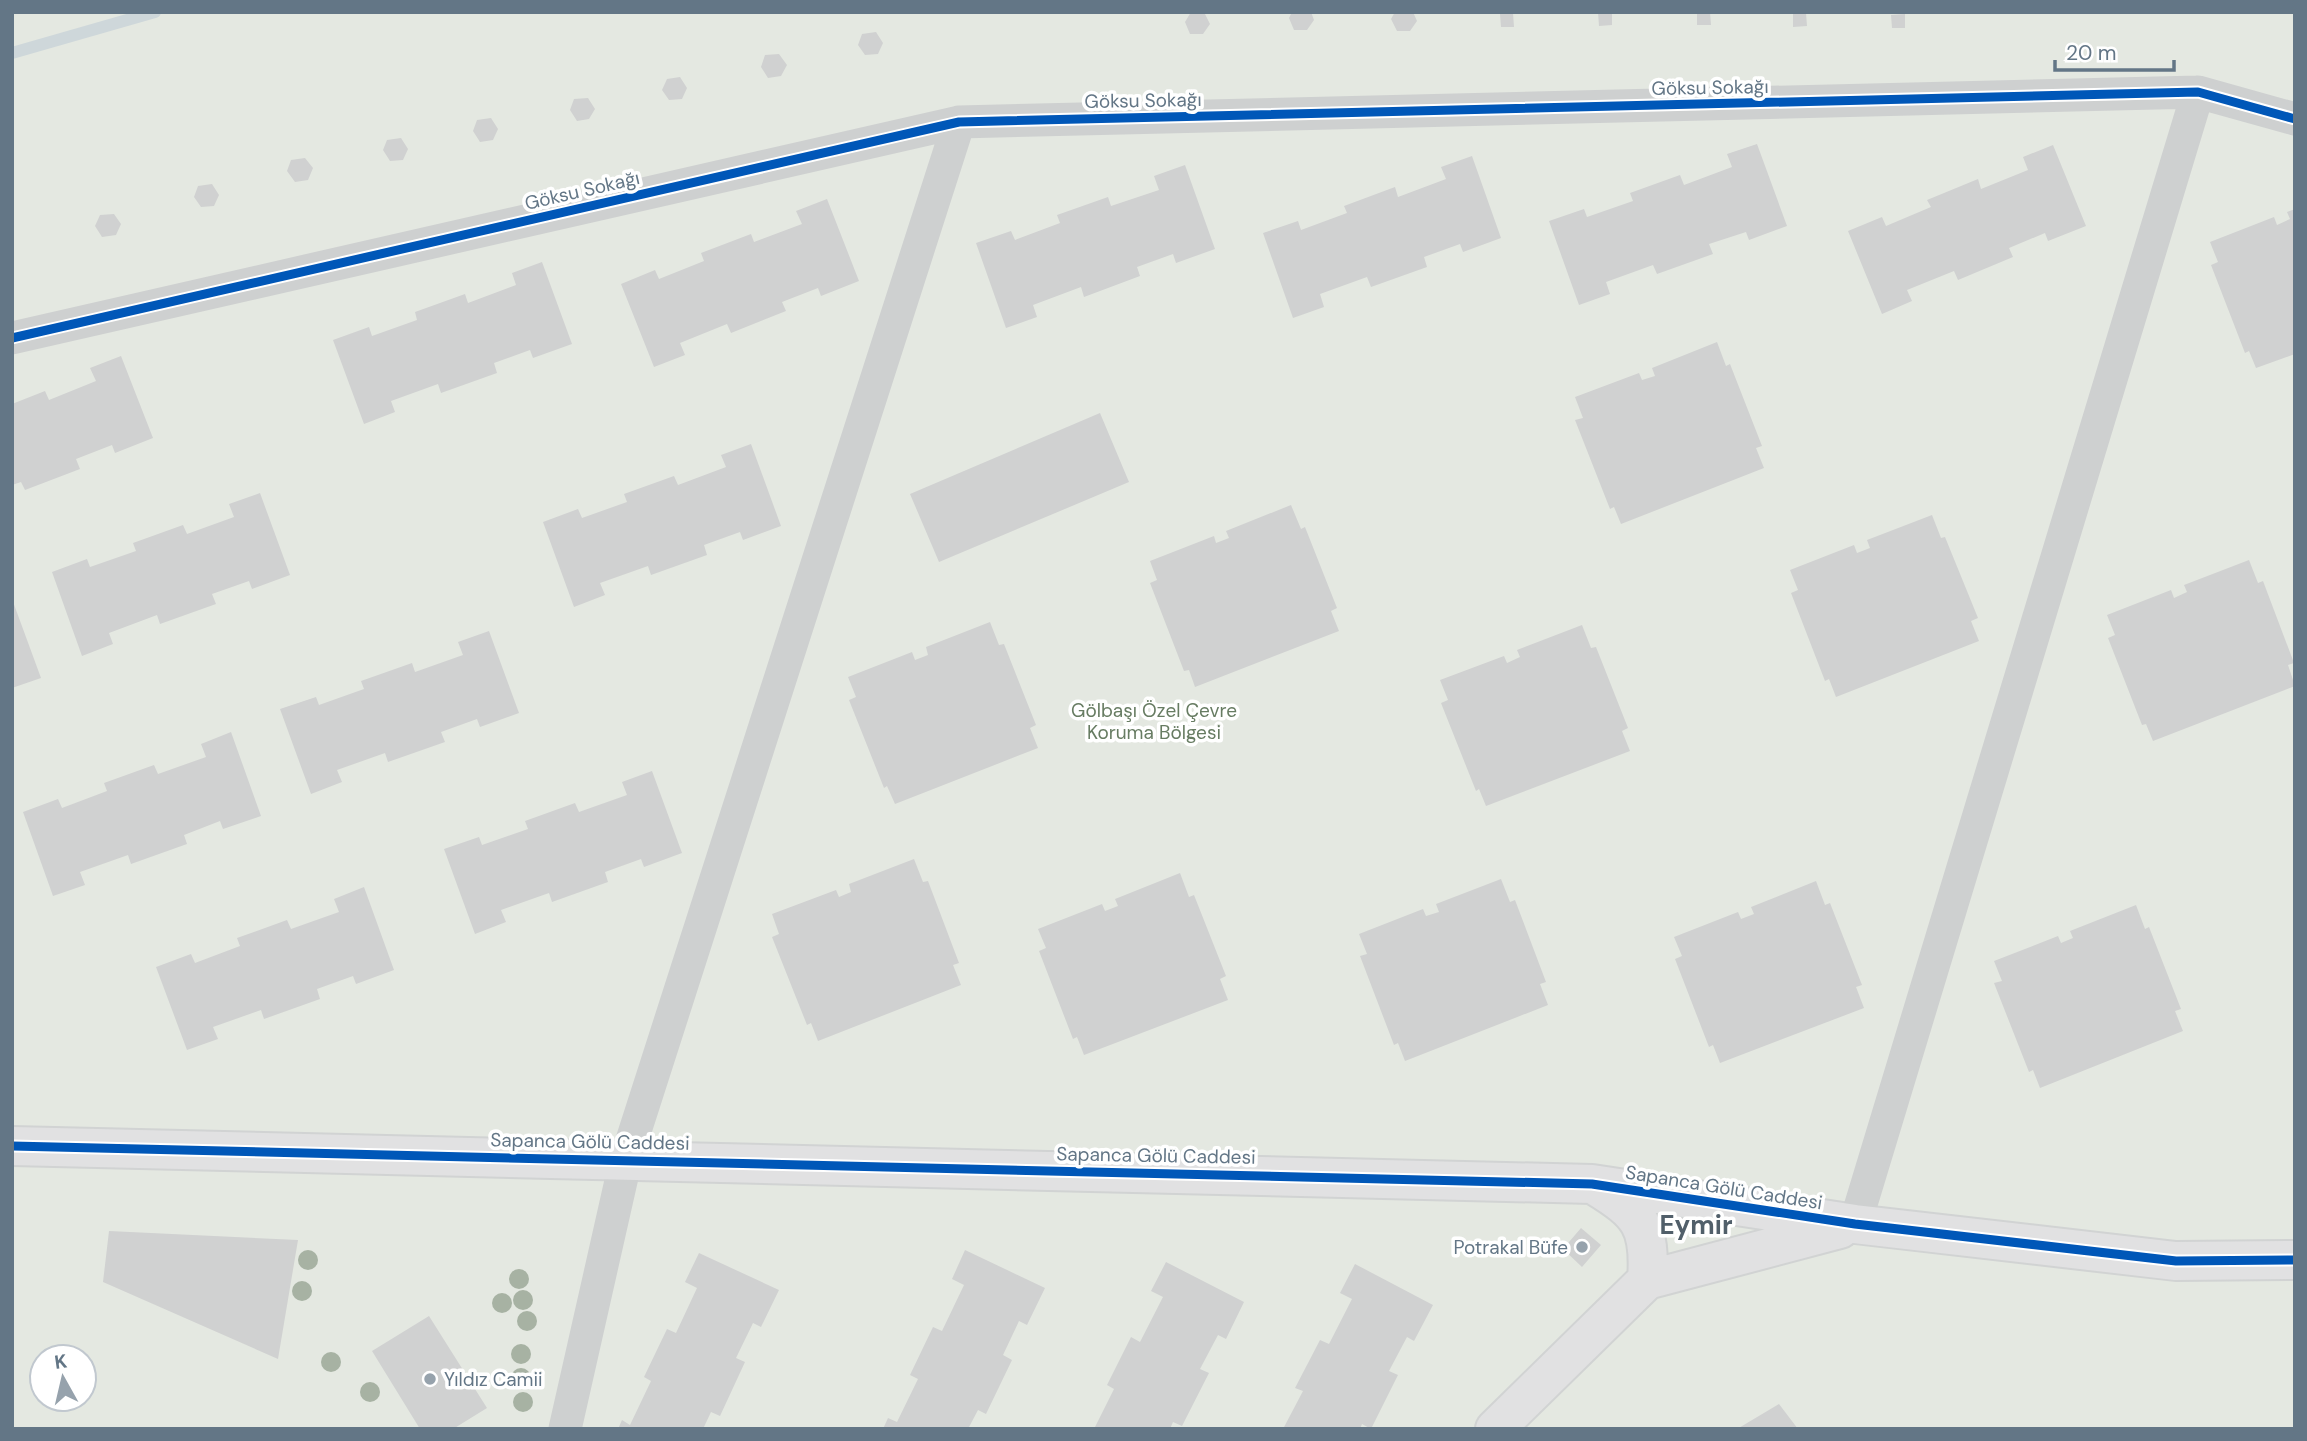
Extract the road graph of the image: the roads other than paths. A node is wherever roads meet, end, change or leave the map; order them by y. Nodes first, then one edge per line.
1 (2197, 92) junction
2 (2295, 120) edge
3 (959, 122) junction
4 (12, 338) edge
5 (12, 1146) edge
6 (626, 1160) junction
7 (1592, 1184) junction
8 (1855, 1224) junction
9 (2295, 1260) edge
10 (1647, 1280) junction
11 (565, 1429) edge
12 (1495, 1429) edge

1 - 2 street, Göksu Sokağı
1 - 3 street, Göksu Sokağı
1 - 8 street
3 - 4 street, Göksu Sokağı
3 - 6 street
5 - 6 street, Sapanca Gölü Caddesi
6 - 7 street, Sapanca Gölü Caddesi
6 - 11 street
7 - 8 street, Sapanca Gölü Caddesi
7 - 10 street, Sapanca Gölü Caddesi
8 - 9 street, Sapanca Gölü Caddesi
8 - 10 street
10 - 12 street

